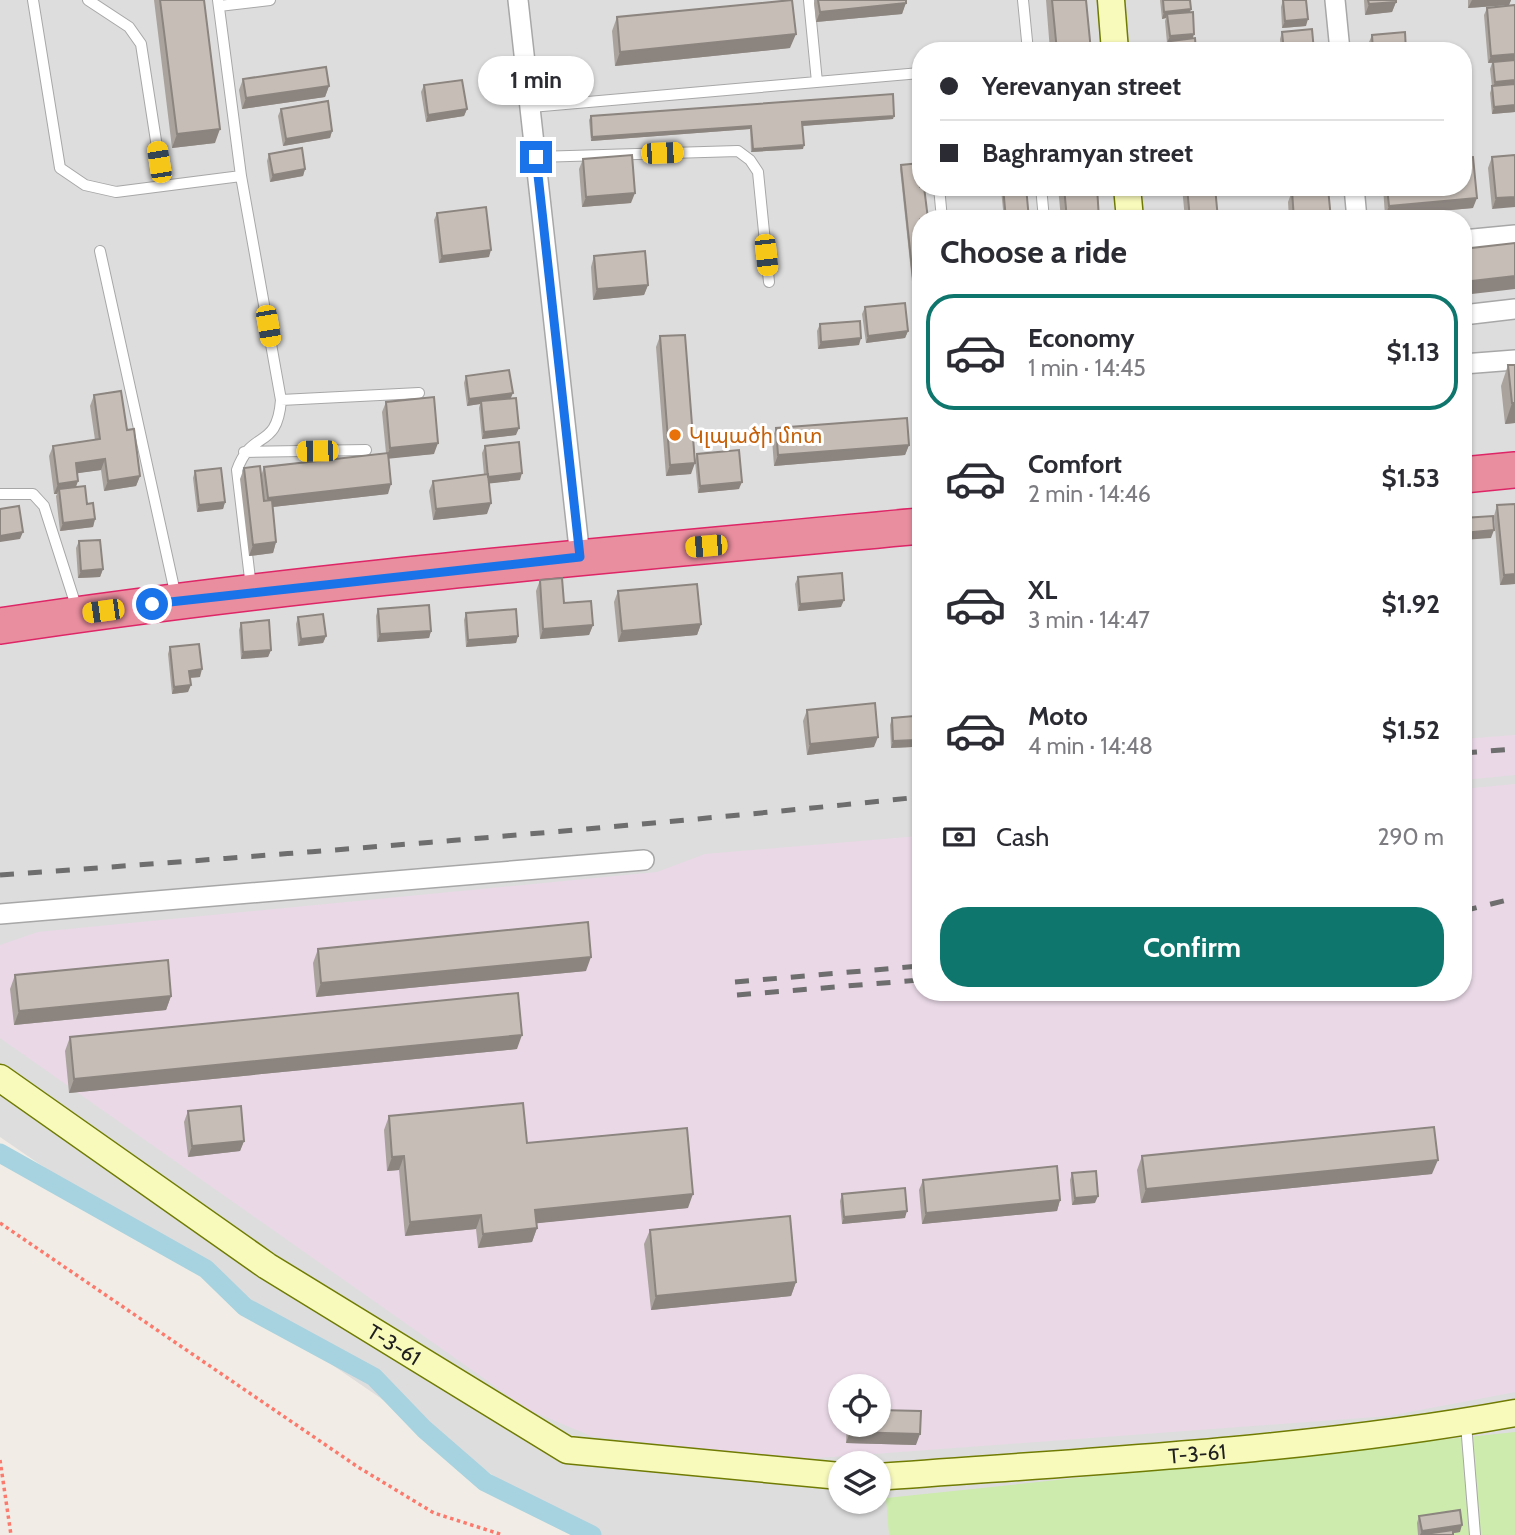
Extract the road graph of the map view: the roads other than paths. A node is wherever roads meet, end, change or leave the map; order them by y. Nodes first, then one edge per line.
1 (33, 0) edge
2 (88, 0) edge
3 (270, 0) edge
4 (517, 0) edge
5 (809, 0) edge
6 (1023, 0) edge
7 (1111, 0) edge
8 (1335, 0) edge
9 (218, 3) edge
10 (1027, 42) edge
11 (1114, 42) edge
12 (1339, 42) edge
13 (912, 74) edge
14 (817, 82) junction
15 (531, 107) junction
16 (536, 157) junction
17 (241, 176) junction
18 (163, 186) junction
19 (1515, 235) edge
20 (1472, 239) edge
21 (100, 251) dead end
22 (769, 282) dead end
23 (1515, 309) edge
24 (1472, 314) edge
25 (1515, 360) edge
26 (1472, 363) edge
27 (419, 393) dead end
28 (281, 400) junction
29 (366, 450) dead end
30 (243, 452) junction
31 (1515, 470) edge
32 (1472, 474) edge
33 (0, 494) edge
34 (912, 527) edge
35 (580, 557) junction
36 (252, 592) junction
37 (177, 601) junction
38 (78, 614) junction
39 (0, 626) edge
40 (645, 860) dead end
41 (0, 914) edge
42 (0, 1078) edge
43 (1515, 1413) edge
44 (1466, 1422) junction
45 (828, 1475) edge
46 (891, 1476) edge
47 (1475, 1535) edge

1 - 18 lane
2 - 18 lane
3 - 9 lane
4 - 15 street
5 - 14 lane
6 - 10 lane
7 - 11 street
8 - 12 street
9 - 17 lane
13 - 14 lane
14 - 15 lane
15 - 16 street
16 - 22 lane
16 - 35 street
17 - 18 lane
17 - 28 lane
19 - 20 street
21 - 37 lane
23 - 24 street
25 - 26 street
27 - 28 lane
28 - 30 lane
29 - 30 lane
30 - 36 lane
31 - 32 highway
33 - 38 lane
34 - 35 highway
35 - 36 highway
36 - 37 highway
37 - 38 highway
38 - 39 highway
40 - 41 street
42 - 45 street, T-3-61
43 - 44 street, T-3-61
44 - 46 street, T-3-61
44 - 47 lane

